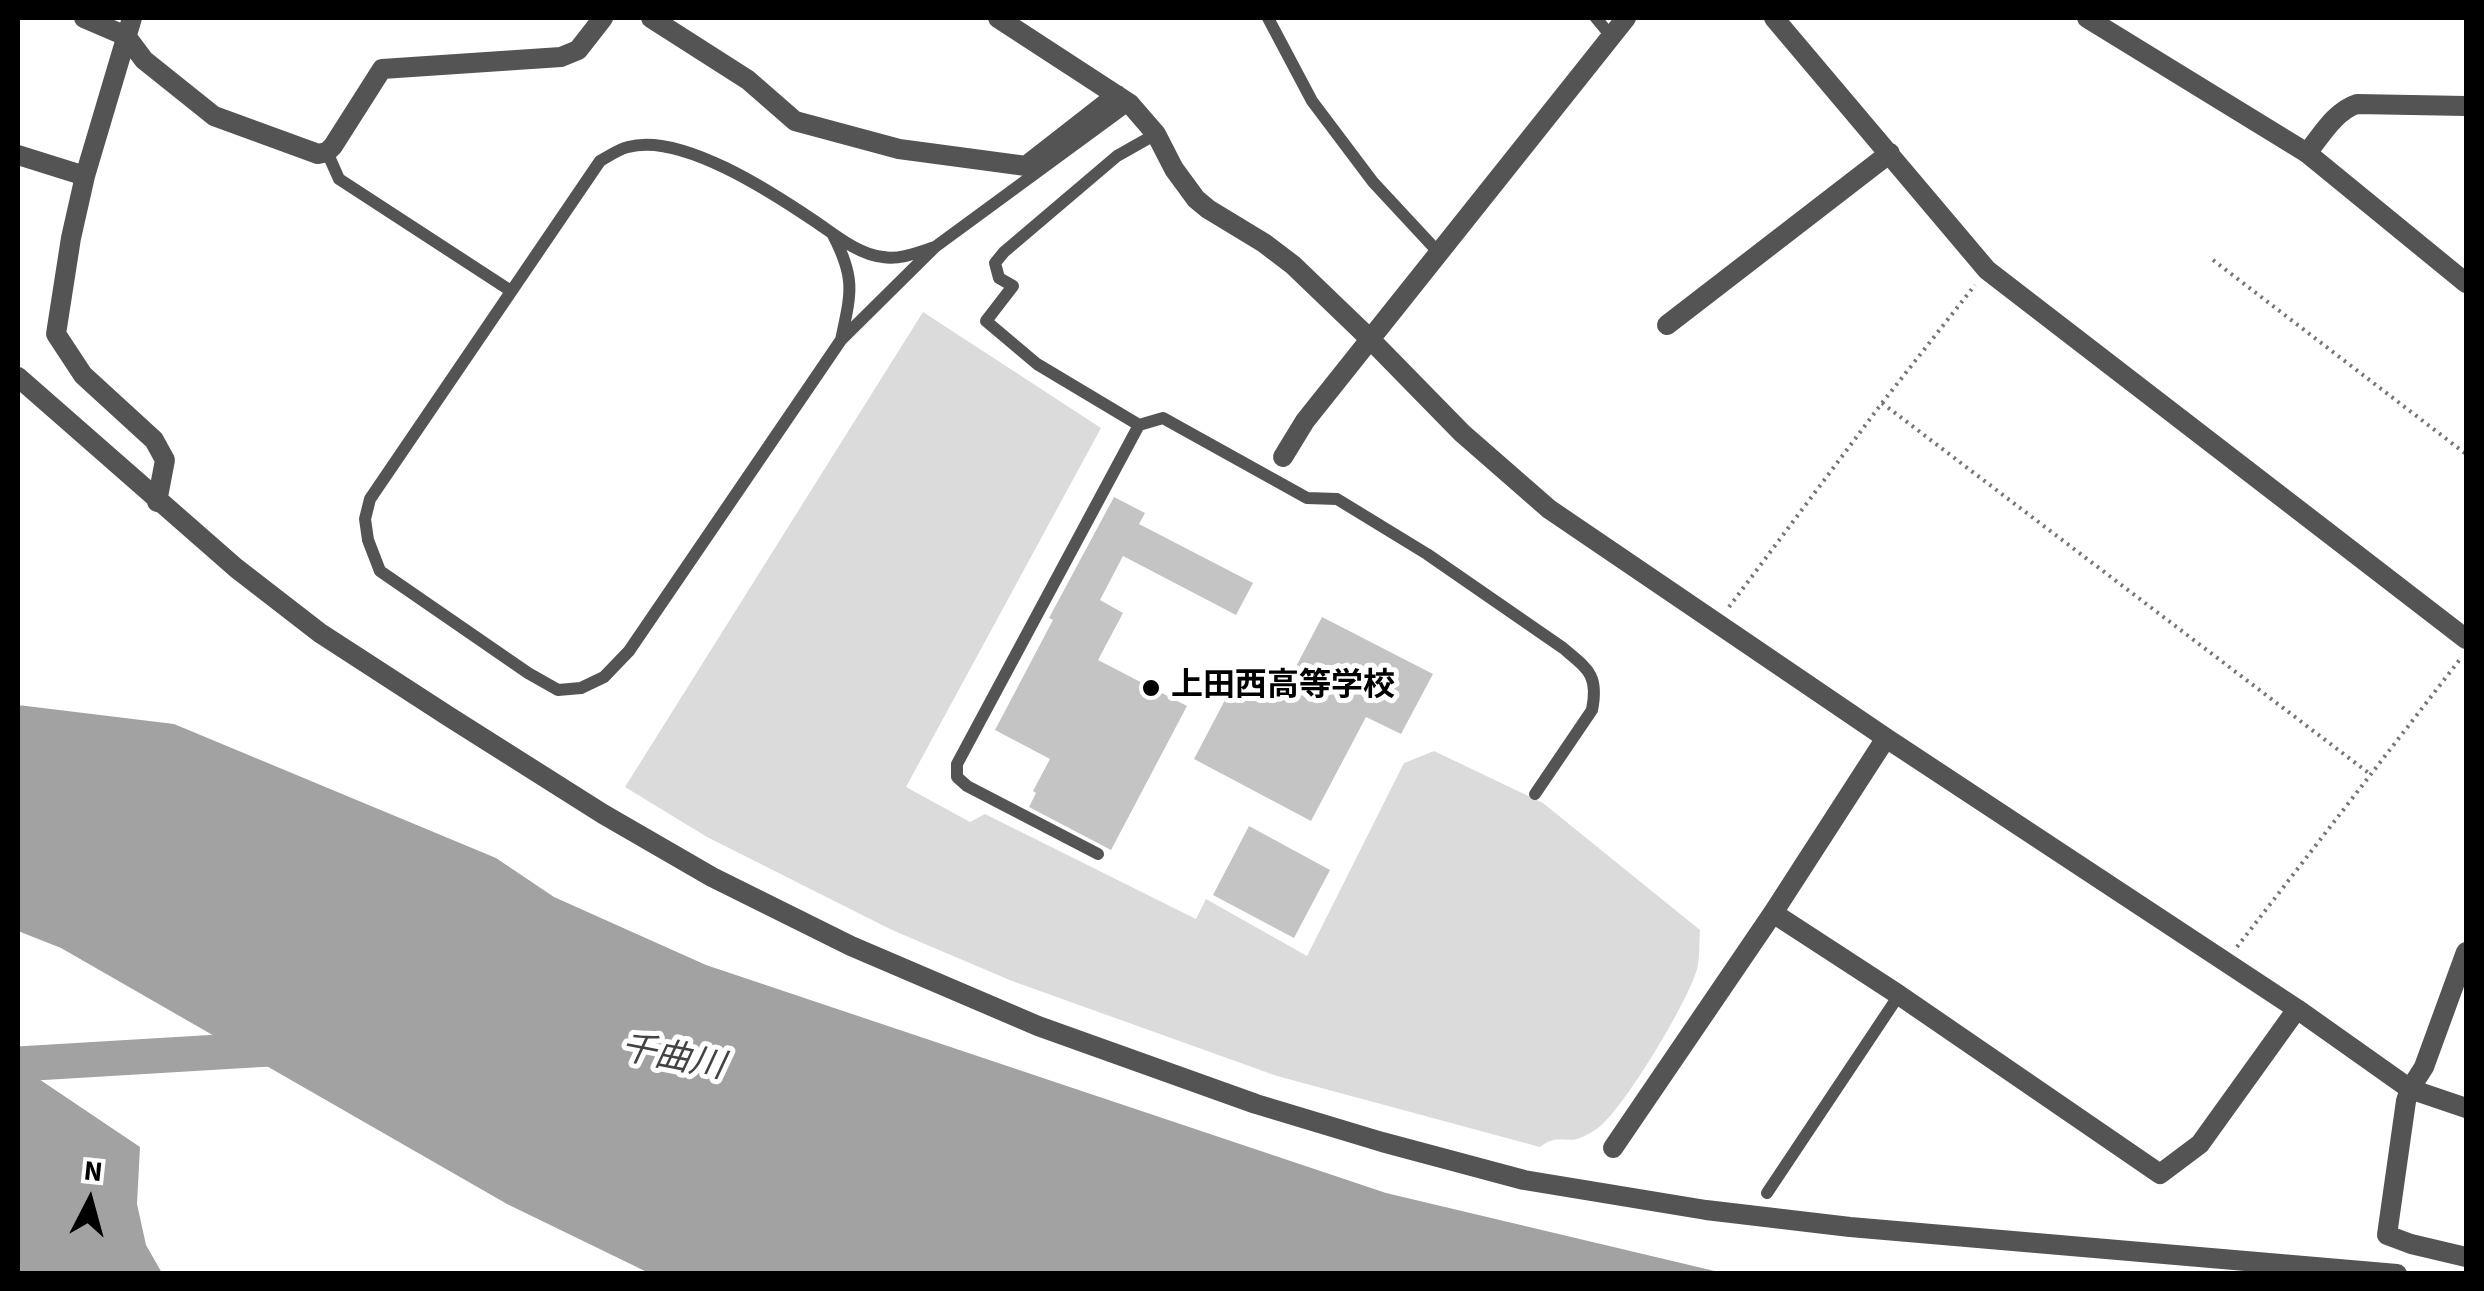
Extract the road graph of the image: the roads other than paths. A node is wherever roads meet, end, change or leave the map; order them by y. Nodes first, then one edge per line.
1 (84, 18) edge
2 (603, 18) edge
3 (651, 18) edge
4 (998, 18) edge
5 (1268, 18) edge
6 (1596, 18) edge
7 (1626, 18) edge
8 (1774, 18) edge
9 (2087, 18) edge
10 (129, 27) edge
11 (1611, 36) junction
12 (1124, 99) junction
13 (2466, 106) edge
14 (1156, 134) junction
15 (327, 152) junction
16 (1890, 152) junction
17 (2307, 152) junction
18 (18, 155) edge
19 (84, 176) junction
20 (832, 233) junction
21 (935, 246) junction
22 (1439, 253) junction
23 (2466, 284) edge
24 (511, 291) junction
25 (1667, 324) dead end
26 (1370, 339) junction
27 (841, 340) junction
28 (18, 377) edge
29 (1139, 425) junction
30 (1283, 457) joint
31 (1269, 478) junction
32 (157, 502) junction
33 (2466, 639) edge
34 (1886, 738) junction
35 (1535, 794) dead end
36 (1098, 854) dead end
37 (1773, 913) junction
38 (2466, 952) edge
39 (1899, 995) junction
40 (2297, 1009) junction
41 (2410, 1089) junction
42 (2466, 1108) edge
43 (1612, 1148) dead end
44 (1767, 1192) dead end
45 (2466, 1257) edge
46 (2397, 1274) edge

1 - 10 street
2 - 15 street
3 - 12 street
4 - 12 street
5 - 22 lane
6 - 11 lane
7 - 11 street
8 - 16 street
9 - 17 street
10 - 15 street
10 - 19 street
11 - 22 street
12 - 14 street
12 - 21 lane
13 - 17 street
14 - 26 street
14 - 29 lane
15 - 24 lane
16 - 25 street
16 - 33 street
17 - 23 street
18 - 19 street
19 - 32 street
20 - 21 lane
20 - 24 lane
20 - 27 lane
21 - 27 lane
22 - 26 street
24 - 27 lane
26 - 30 street
26 - 34 street
28 - 32 street
29 - 31 lane
29 - 36 lane
30 - 31 lane
31 - 35 lane
32 - 46 street
34 - 37 street
34 - 40 street
37 - 39 street
37 - 43 street
38 - 41 street
39 - 40 street
39 - 44 lane
40 - 41 street
41 - 42 street
41 - 45 street

